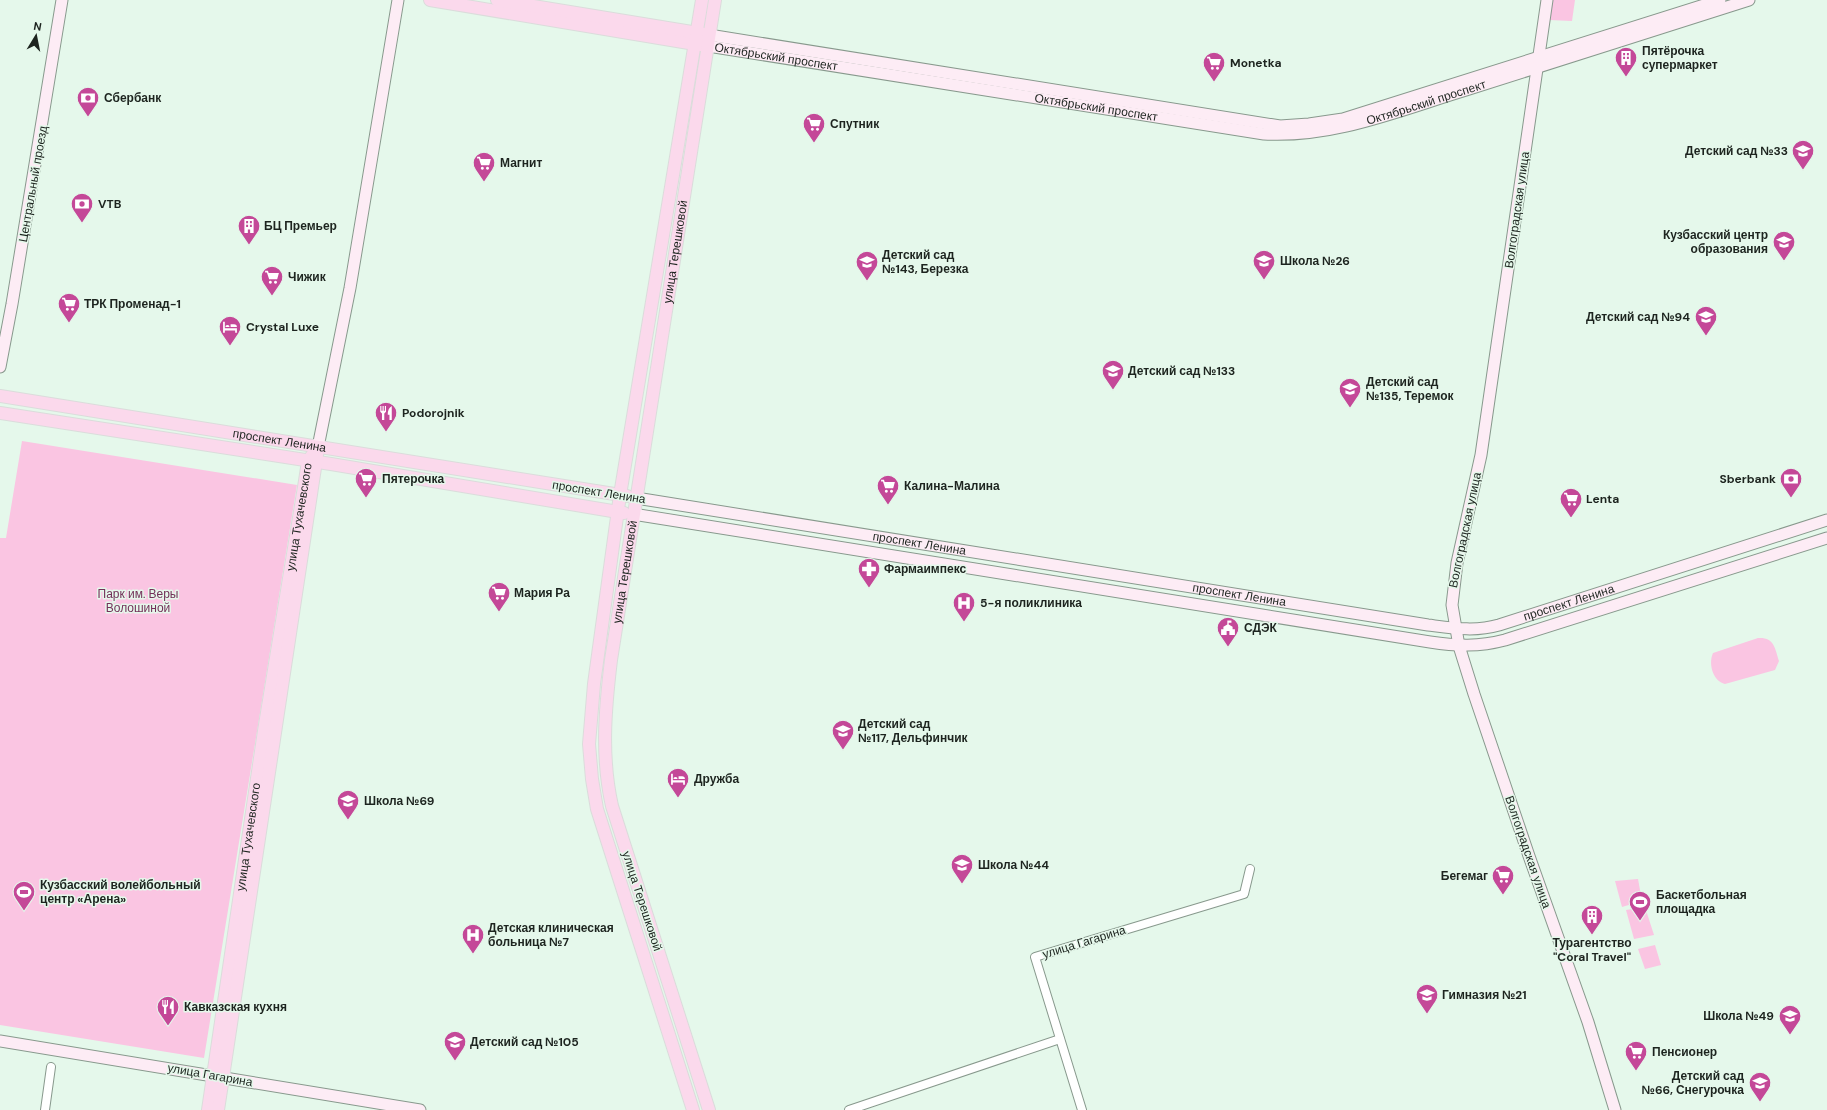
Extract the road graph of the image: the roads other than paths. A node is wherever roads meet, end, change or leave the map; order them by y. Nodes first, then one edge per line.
1 (62, 0) edge
2 (398, 0) edge
3 (430, 0) edge
4 (497, 0) edge
5 (702, 0) edge
6 (715, 0) edge
7 (1547, 0) edge
8 (1720, 0) edge
9 (1748, 0) edge
10 (695, 38) junction
11 (708, 40) junction
12 (1538, 63) junction
13 (0, 367) edge
14 (0, 396) edge
15 (0, 413) edge
16 (318, 447) junction
17 (313, 462) junction
18 (620, 495) junction
19 (636, 498) junction
20 (618, 512) junction
21 (633, 514) junction
22 (1827, 520) edge
23 (1827, 538) edge
24 (929, 544) junction
25 (895, 556) junction
26 (1455, 628) junction
27 (1459, 646) junction
28 (1250, 869) dead end
29 (1060, 1039) junction
30 (0, 1041) edge
31 (52, 1066) dead end
32 (218, 1077) junction
33 (45, 1110) edge
34 (208, 1110) edge
35 (218, 1110) edge
36 (420, 1110) edge
37 (693, 1110) edge
38 (709, 1110) edge
39 (849, 1110) edge
40 (1082, 1110) edge
41 (1615, 1110) edge

1 - 13 main road, Центральный проезд
2 - 16 main road
3 - 10 main road, Октябрьский проспект
4 - 10 main road, Октябрьский проспект
5 - 10 main road, улица Терешковой
6 - 11 main road, улица Терешковой
7 - 12 main road, Волгоградская улица
8 - 12 main road, Октябрьский проспект
9 - 12 main road, Октябрьский проспект
10 - 11 main road, Октябрьский проспект
10 - 18 main road, улица Терешковой
11 - 12 main road, Октябрьский проспект
11 - 19 main road, улица Терешковой
12 - 26 main road, Волгоградская улица
14 - 16 main road, проспект Ленина
15 - 17 main road, проспект Ленина
16 - 17 main road, улица Тухачевского
16 - 18 main road, проспект Ленина
17 - 20 main road, проспект Ленина
17 - 32 main road, улица Тухачевского
18 - 19 main road, проспект Ленина
18 - 20 main road, улица Терешковой
19 - 21 main road, улица Терешковой
19 - 24 main road, проспект Ленина
20 - 21 main road, проспект Ленина
20 - 37 main road, улица Терешковой
21 - 25 main road, проспект Ленина
21 - 38 main road, улица Терешковой
22 - 26 main road, проспект Ленина
23 - 27 main road, проспект Ленина
24 - 25 main road
24 - 26 main road, проспект Ленина
25 - 27 main road, проспект Ленина
26 - 27 main road, Волгоградская улица
27 - 41 main road, Волгоградская улица
28 - 29 street, улица Гагарина
29 - 39 street
29 - 40 street
30 - 32 main road, улица Гагарина
31 - 33 street
32 - 34 main road, улица Тухачевского
32 - 35 main road, улица Тухачевского
32 - 36 main road, улица Гагарина

